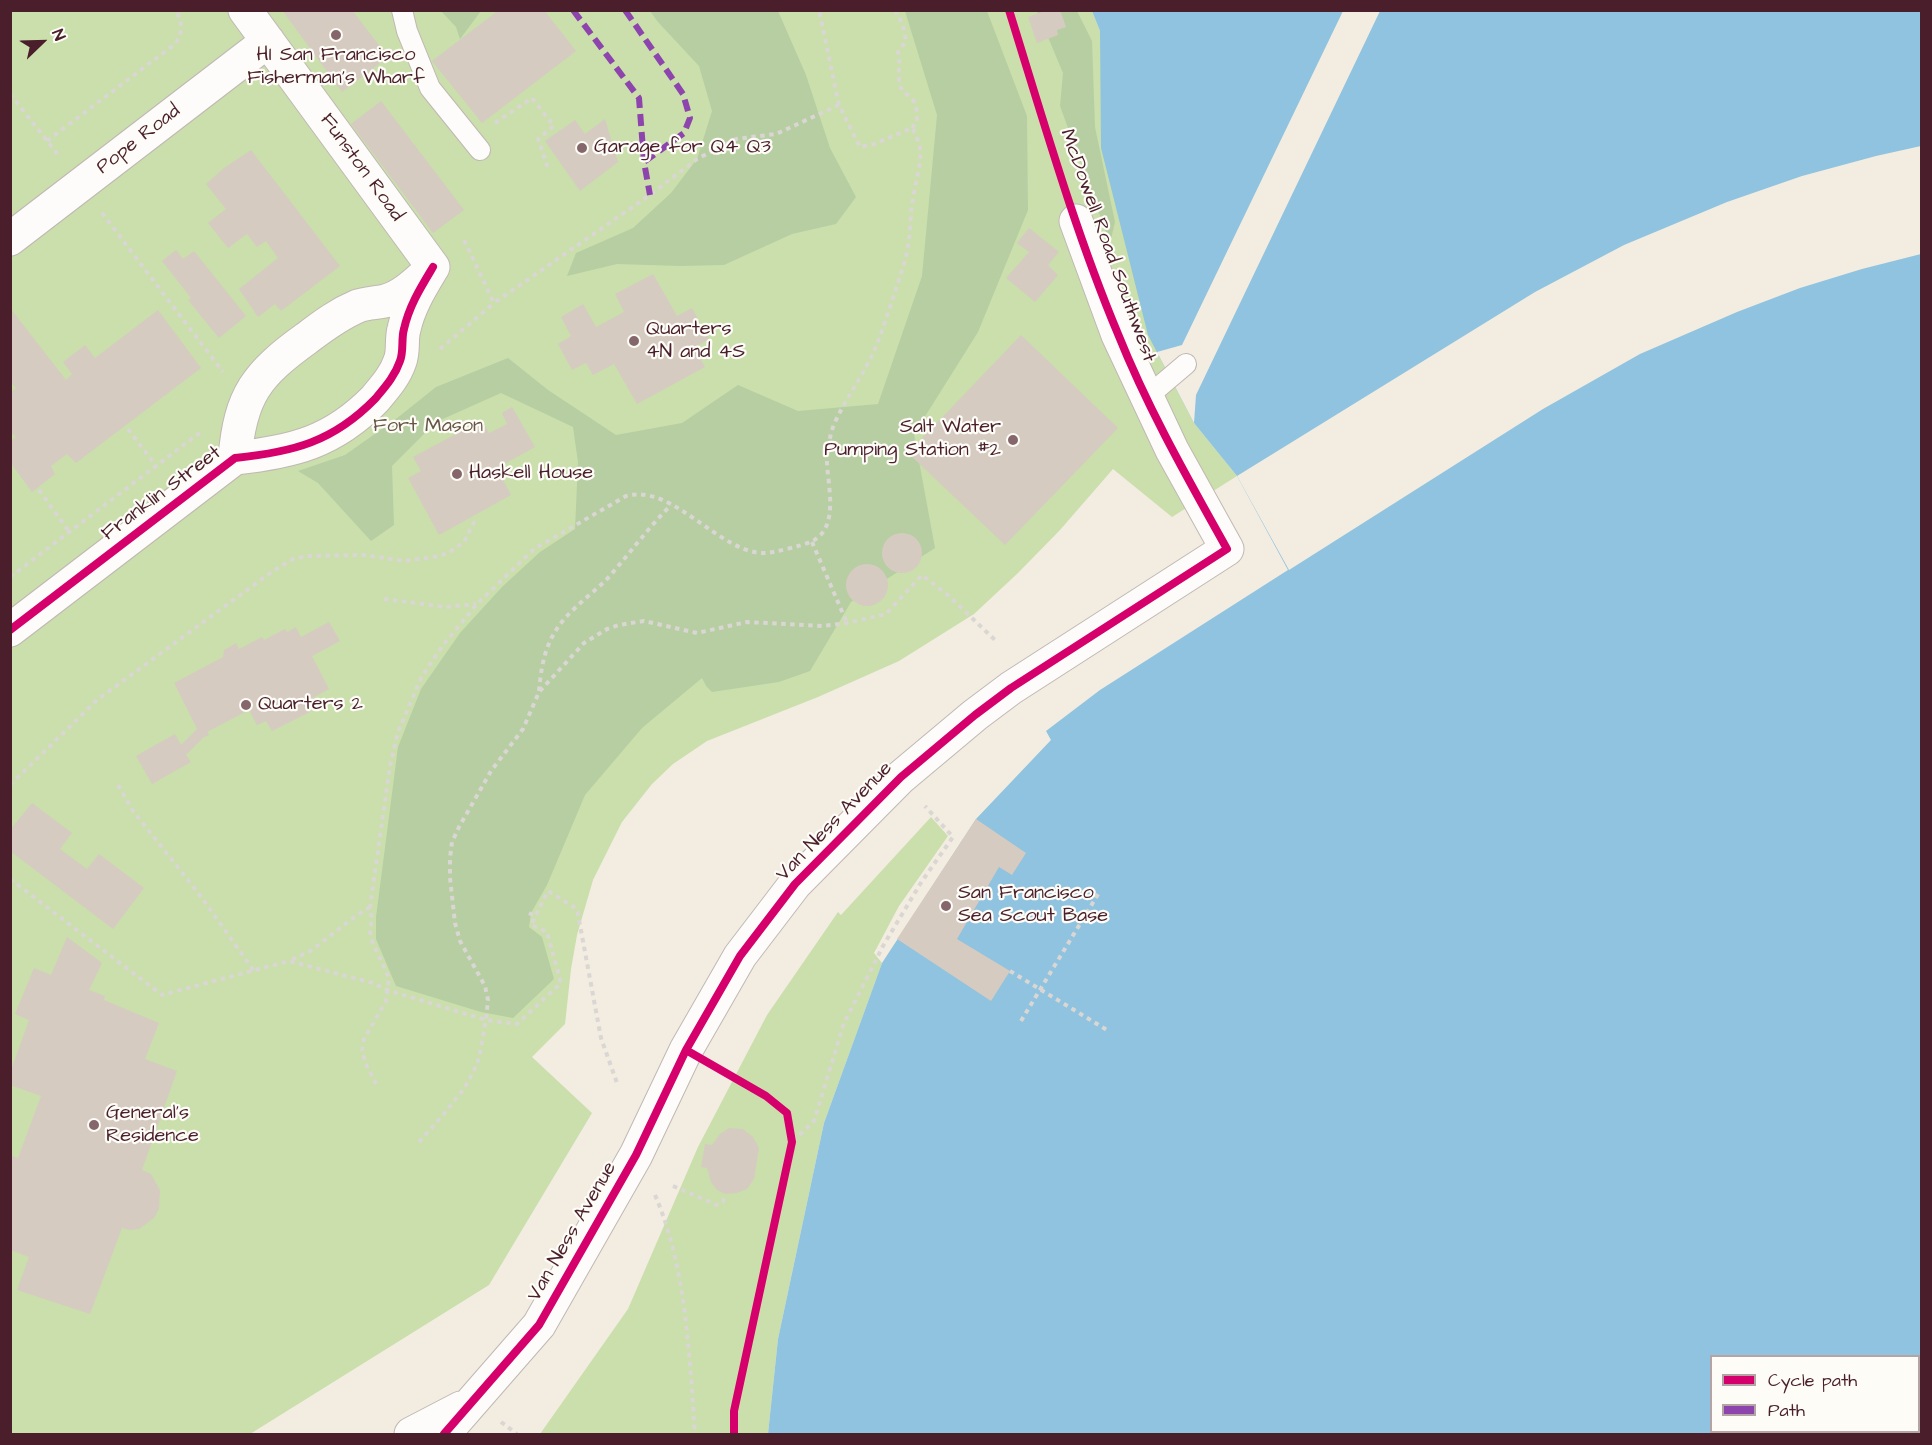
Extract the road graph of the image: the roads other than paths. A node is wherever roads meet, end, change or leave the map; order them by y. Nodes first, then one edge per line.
1 (245, 10) edge
2 (402, 10) edge
3 (268, 41) junction
4 (480, 150) dead end
5 (1076, 221) dead end
6 (10, 239) edge
7 (433, 267) junction
8 (1186, 364) dead end
9 (1147, 397) junction
10 (235, 458) junction
11 (1227, 549) joint
12 (10, 630) edge
13 (475, 1400) junction
14 (411, 1434) edge
15 (444, 1434) edge

1 - 3 street, Funston Road
2 - 4 lane
3 - 6 street, Pope Road
3 - 7 street, Funston Road
5 - 9 street, McDowell Road Southwest
7 - 10 street, Franklin Street
7 - 10 street, Franklin Street
8 - 9 lane
9 - 11 street, McDowell Road Southwest
10 - 12 street, Franklin Street
11 - 13 street, Van Ness Avenue
13 - 14 street, Van Ness Avenue
13 - 15 street, Van Ness Avenue

